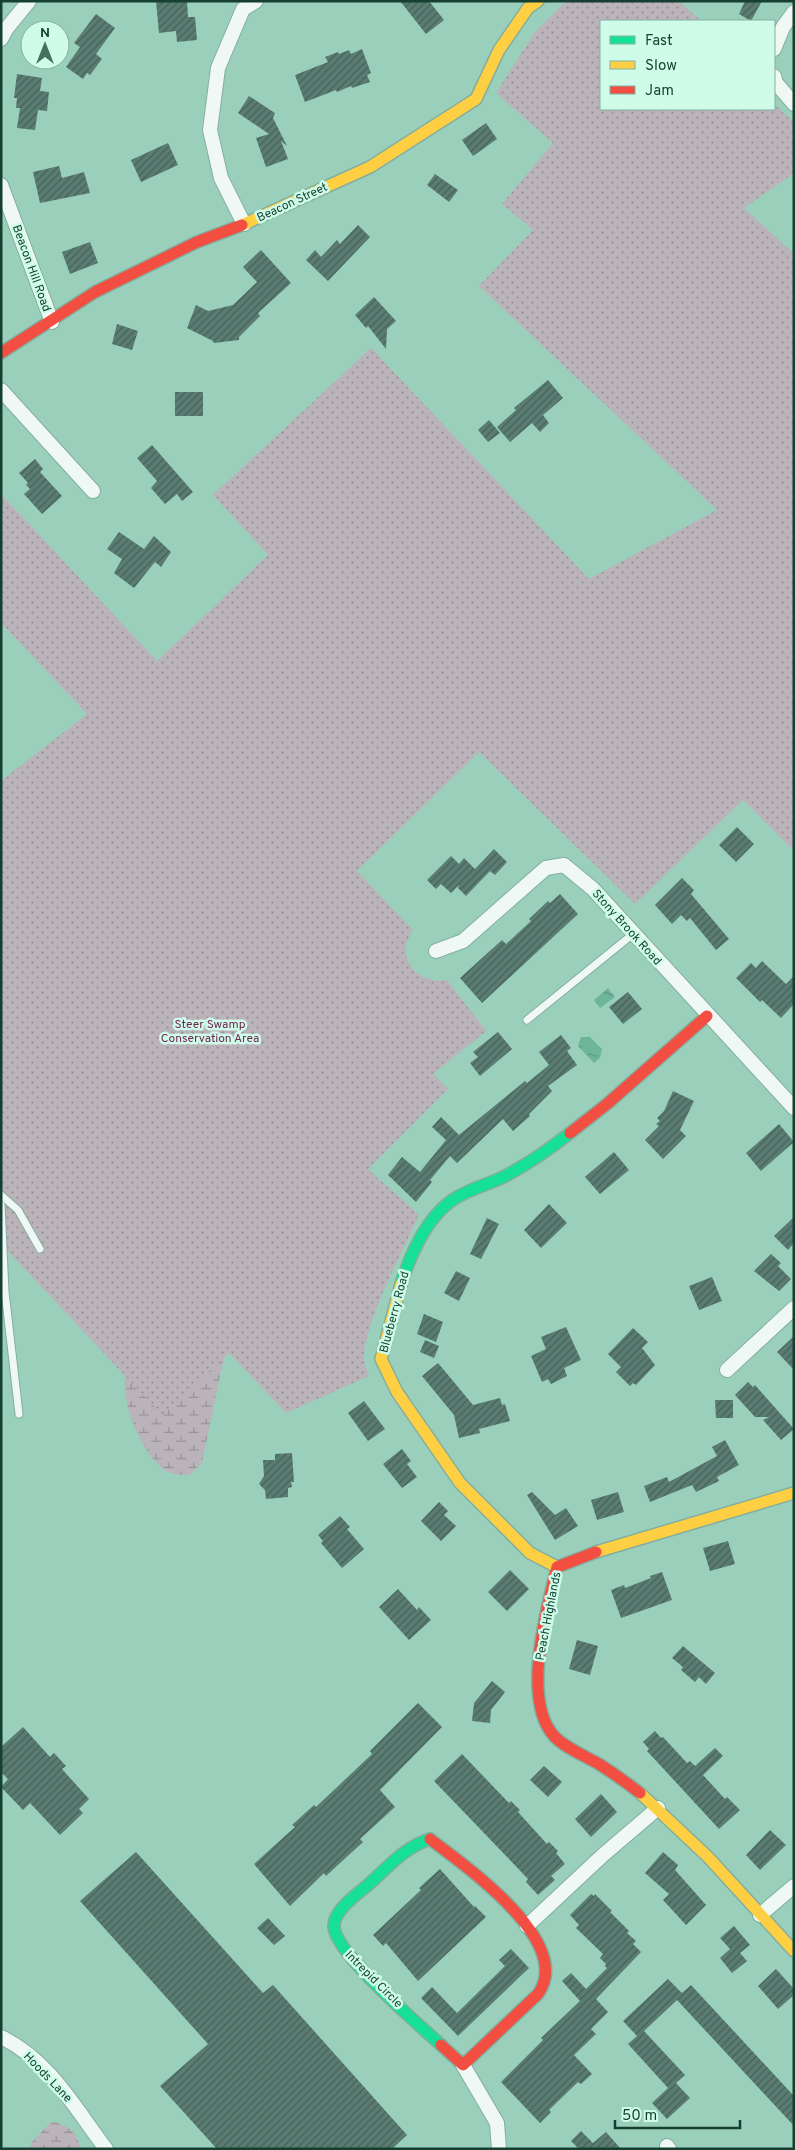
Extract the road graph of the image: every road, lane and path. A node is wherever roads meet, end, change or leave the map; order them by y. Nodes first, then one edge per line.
1 (29, 1) edge
2 (256, 1) edge
3 (538, 1) edge
4 (239, 5) edge
5 (794, 12) edge
6 (1, 39) edge
7 (775, 47) edge
8 (775, 80) edge
9 (794, 104) edge
10 (1, 185) edge
11 (244, 224) junction
12 (52, 322) junction
13 (1, 353) edge
14 (1, 390) edge
15 (93, 491) dead end
16 (633, 934) junction
17 (436, 951) dead end
18 (707, 1016) junction
19 (527, 1020) dead end
20 (794, 1108) edge
21 (1, 1196) edge
22 (1, 1205) edge
23 (40, 1249) dead end
24 (3, 1291) edge
25 (794, 1308) edge
26 (727, 1370) dead end
27 (19, 1414) dead end
28 (794, 1493) edge
29 (556, 1567) junction
30 (658, 1808) junction
31 (794, 1886) edge
32 (760, 1915) junction
33 (527, 1926) junction
34 (794, 1950) edge
35 (1, 2037) edge
36 (463, 2065) junction
37 (106, 2149) edge
38 (499, 2149) edge

1 - 6 street
2 - 4 street
3 - 11 street, Beacon Street
4 - 11 street
5 - 7 street
8 - 9 street
10 - 12 street, Beacon Hill Road
11 - 12 street, Beacon Street
12 - 13 street, Beacon Street
14 - 15 street
16 - 17 street, Stony Brook Road
16 - 18 street, Stony Brook Road
16 - 19 lane
18 - 20 street, Stony Brook Road
18 - 29 street, Blueberry Road
21 - 23 lane
22 - 24 lane
24 - 27 lane
25 - 26 street
28 - 29 street, Peach Highlands
29 - 30 street, Peach Highlands
30 - 32 street, Peach Highlands
30 - 33 street
31 - 32 street
32 - 34 street, Peach Highlands
33 - 36 street, Intrepid Circle
33 - 36 street, Intrepid Circle
35 - 37 street, Hoods Lane
36 - 38 street

